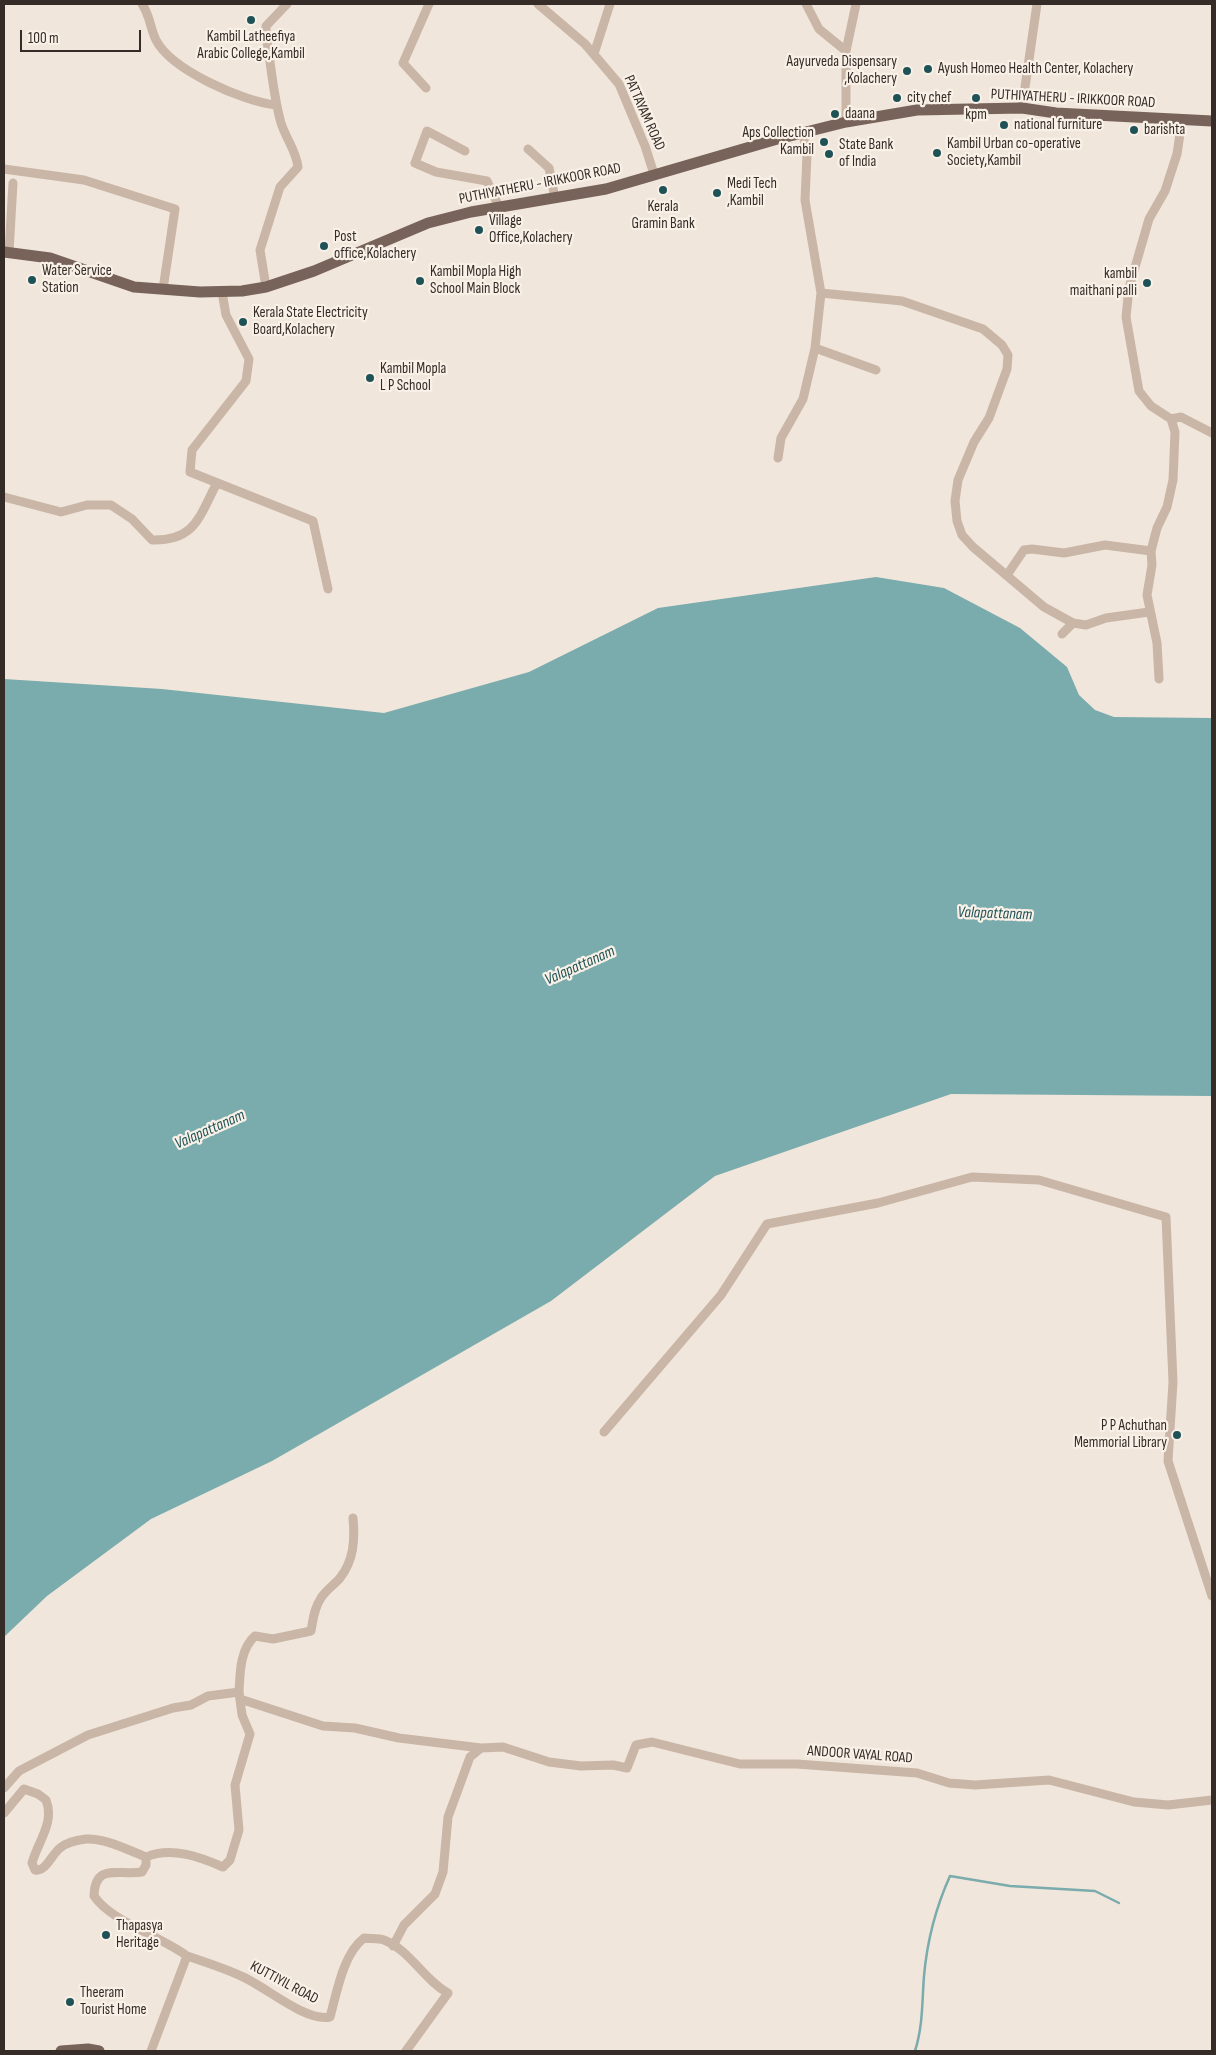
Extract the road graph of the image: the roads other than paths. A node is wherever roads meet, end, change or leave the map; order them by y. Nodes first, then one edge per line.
1 (142, 4) edge
2 (287, 4) edge
3 (429, 4) edge
4 (538, 4) edge
5 (610, 4) edge
6 (806, 4) edge
7 (856, 4) edge
8 (1037, 4) edge
9 (846, 51) junction
10 (594, 54) junction
11 (426, 88) dead end
12 (276, 105) junction
13 (1022, 108) junction
14 (846, 118) junction
15 (1182, 120) junction
16 (1212, 121) edge
17 (802, 133) junction
18 (528, 149) dead end
19 (465, 151) dead end
20 (4, 169) edge
21 (654, 174) junction
22 (13, 183) dead end
23 (555, 198) junction
24 (500, 207) junction
25 (6, 252) edge
26 (266, 287) junction
27 (164, 289) junction
28 (222, 292) junction
29 (821, 293) junction
30 (815, 348) junction
31 (876, 370) dead end
32 (1171, 419) junction
33 (1212, 433) edge
34 (778, 458) dead end
35 (217, 483) junction
36 (4, 497) edge
37 (1151, 551) junction
38 (1007, 575) junction
39 (328, 589) dead end
40 (1149, 612) junction
41 (1073, 622) junction
42 (1062, 634) dead end
43 (1159, 679) dead end
44 (604, 1432) dead end
45 (353, 1518) dead end
46 (1212, 1596) edge
47 (240, 1695) junction
48 (481, 1748) junction
49 (4, 1788) edge
50 (1212, 1800) edge
51 (4, 1813) edge
52 (146, 1857) junction
53 (393, 1946) junction
54 (187, 1956) junction
55 (61, 2051) edge
56 (99, 2051) edge
57 (151, 2051) edge
58 (406, 2051) edge

1 - 12 street
2 - 12 street
3 - 11 street
4 - 10 street, PATTAYAM ROAD
5 - 10 street
6 - 9 street
7 - 9 street
8 - 13 street
9 - 14 street
10 - 21 street, PATTAYAM ROAD
12 - 26 street
13 - 14 main road, PUTHIYATHERU - IRIKKOOR ROAD
13 - 15 main road, PUTHIYATHERU - IRIKKOOR ROAD
14 - 17 main road, PUTHIYATHERU - IRIKKOOR ROAD
15 - 16 main road, PUTHIYATHERU - IRIKKOOR ROAD
15 - 32 street
17 - 21 main road, PUTHIYATHERU - IRIKKOOR ROAD
17 - 29 street
18 - 23 street
19 - 24 street
20 - 27 street
21 - 23 main road, PUTHIYATHERU - IRIKKOOR ROAD
22 - 25 street
23 - 24 main road, PUTHIYATHERU - IRIKKOOR ROAD
24 - 26 main road, PUTHIYATHERU - IRIKKOOR ROAD
25 - 27 main road, PUTHIYATHERU - IRIKKOOR ROAD
26 - 28 main road, PUTHIYATHERU - IRIKKOOR ROAD
27 - 28 main road, PUTHIYATHERU - IRIKKOOR ROAD
28 - 35 street
29 - 30 street
29 - 38 street
30 - 31 street
30 - 34 street
32 - 33 street
32 - 37 street
35 - 36 street
35 - 39 street
37 - 38 street
37 - 40 street
38 - 41 street
40 - 41 street
40 - 43 street
41 - 42 street
44 - 46 street
45 - 47 street
47 - 48 street
47 - 49 street
47 - 52 street
48 - 50 street, ANDOOR VAYAL ROAD
48 - 53 street
51 - 52 street
52 - 54 street
53 - 54 street, KUTTIYIL ROAD
53 - 58 street, KUTTIYIL ROAD
54 - 57 street
55 - 56 main road

